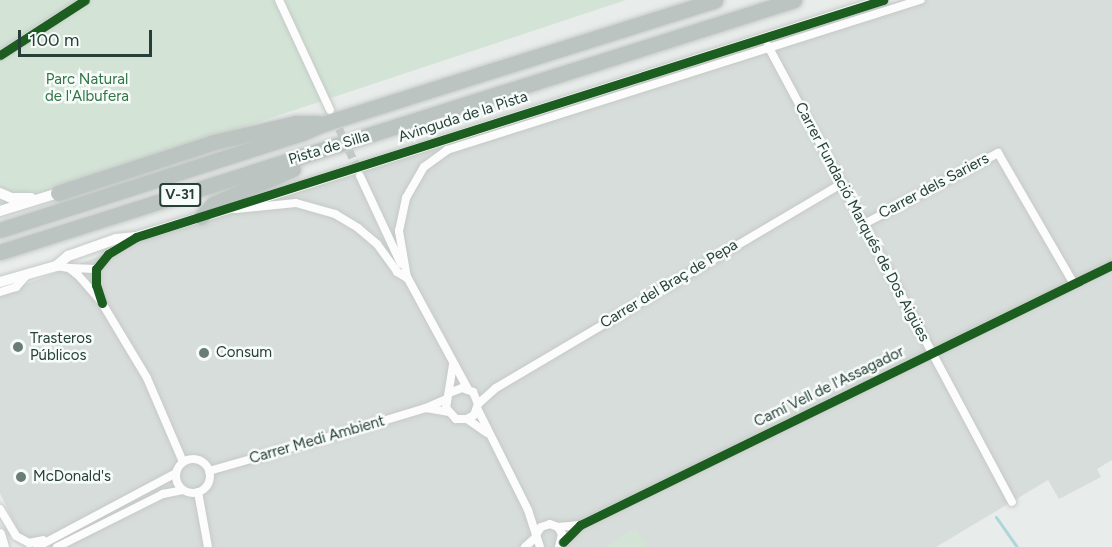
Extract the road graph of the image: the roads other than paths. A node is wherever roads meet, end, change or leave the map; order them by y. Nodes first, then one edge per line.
1 (85, 0) edge
2 (279, 0) edge
3 (715, 0) edge
4 (794, 0) edge
5 (883, 0) edge
6 (921, 0) edge
7 (763, 38) junction
8 (769, 48) junction
9 (0, 55) edge
10 (328, 116) junction
11 (360, 139) junction
12 (360, 176) tunnel mouth
13 (842, 183) junction
14 (0, 193) edge
15 (58, 193) junction
16 (231, 208) junction
17 (0, 211) edge
18 (201, 216) junction
19 (864, 224) junction
20 (0, 230) edge
21 (136, 237) junction
22 (0, 252) edge
23 (1112, 265) edge
24 (56, 266) junction
25 (69, 268) junction
26 (96, 269) junction
27 (26, 276) junction
28 (407, 279) junction
29 (0, 282) edge
30 (1074, 284) junction
31 (0, 292) edge
32 (102, 303) junction
33 (932, 354) junction
34 (453, 365) junction
35 (496, 388) junction
36 (471, 391) junction
37 (448, 396) junction
38 (478, 406) junction
39 (426, 408) junction
40 (448, 412) junction
41 (467, 419) junction
42 (489, 434) junction
43 (183, 462) junction
44 (209, 471) junction
45 (176, 474) junction
46 (183, 490) junction
47 (198, 492) junction
48 (1012, 502) dead end
49 (0, 509) edge
50 (528, 510) junction
51 (580, 525) junction
52 (554, 526) junction
53 (0, 534) edge
54 (62, 535) junction
55 (536, 536) junction
56 (0, 543) edge
57 (561, 545) edge
58 (4, 547) edge
59 (37, 547) edge
60 (57, 547) edge
61 (208, 547) edge
62 (525, 547) edge
63 (540, 547) edge

1 - 9 street
2 - 10 street
3 - 10 highway, Pista de Silla / V-31
4 - 11 highway, Pista de Silla / V-31
5 - 7 street, Avinguda de la Pista
6 - 8 street, Avinguda de la Pista
7 - 8 street, Carrer Fundació Marqués de Dos Aigües
7 - 16 street, Avinguda de la Pista
8 - 13 street, Carrer Fundació Marqués de Dos Aigües
8 - 28 street, Avinguda de la Pista
10 - 15 highway
10 - 20 highway, Pista de Silla / V-31
11 - 18 highway
11 - 22 highway, Pista de Silla / V-31
12 - 28 street
13 - 19 street, Carrer Fundació Marqués de Dos Aigües
13 - 35 street, Carrer del Braç de Pepa
14 - 15 street
15 - 17 street
16 - 18 street, Avinguda de la Pista
16 - 28 street
18 - 21 street, Avinguda de la Pista
19 - 30 street, Carrer dels Sariers
19 - 33 street, Carrer Fundació Marqués de Dos Aigües
21 - 24 street
21 - 26 street, Avinguda de la Pista
23 - 30 street, Camí Vell de l'Assagador
24 - 25 street
24 - 27 street
25 - 26 street
25 - 32 street
26 - 32 street
27 - 29 street
27 - 31 street
28 - 34 street
30 - 33 street, Camí Vell de l'Assagador
32 - 43 street
33 - 48 street, Carrer Fundació Marqués de Dos Aigües
33 - 51 street, Camí Vell de l'Assagador
34 - 36 street
34 - 37 street
35 - 36 street, Carrer del Braç de Pepa
35 - 38 street, Carrer del Braç de Pepa
36 - 37 street
36 - 38 street
37 - 39 street, Carrer Medi Ambient
37 - 40 street
38 - 41 street
38 - 42 street
39 - 40 street, Carrer Medi Ambient
39 - 44 street, Carrer Medi Ambient
40 - 41 street
41 - 42 street
42 - 50 street
43 - 44 street
43 - 45 street
44 - 47 street
45 - 46 street
45 - 54 street
46 - 47 street
46 - 60 street
47 - 61 street
49 - 54 street
50 - 52 street
50 - 55 street
51 - 52 street, Camí Vell de l'Assagador
51 - 57 street, Camí Vell de l'Assagador
52 - 55 street
52 - 57 street
53 - 58 street
54 - 59 street
55 - 62 street
55 - 63 street
56 - 58 street

